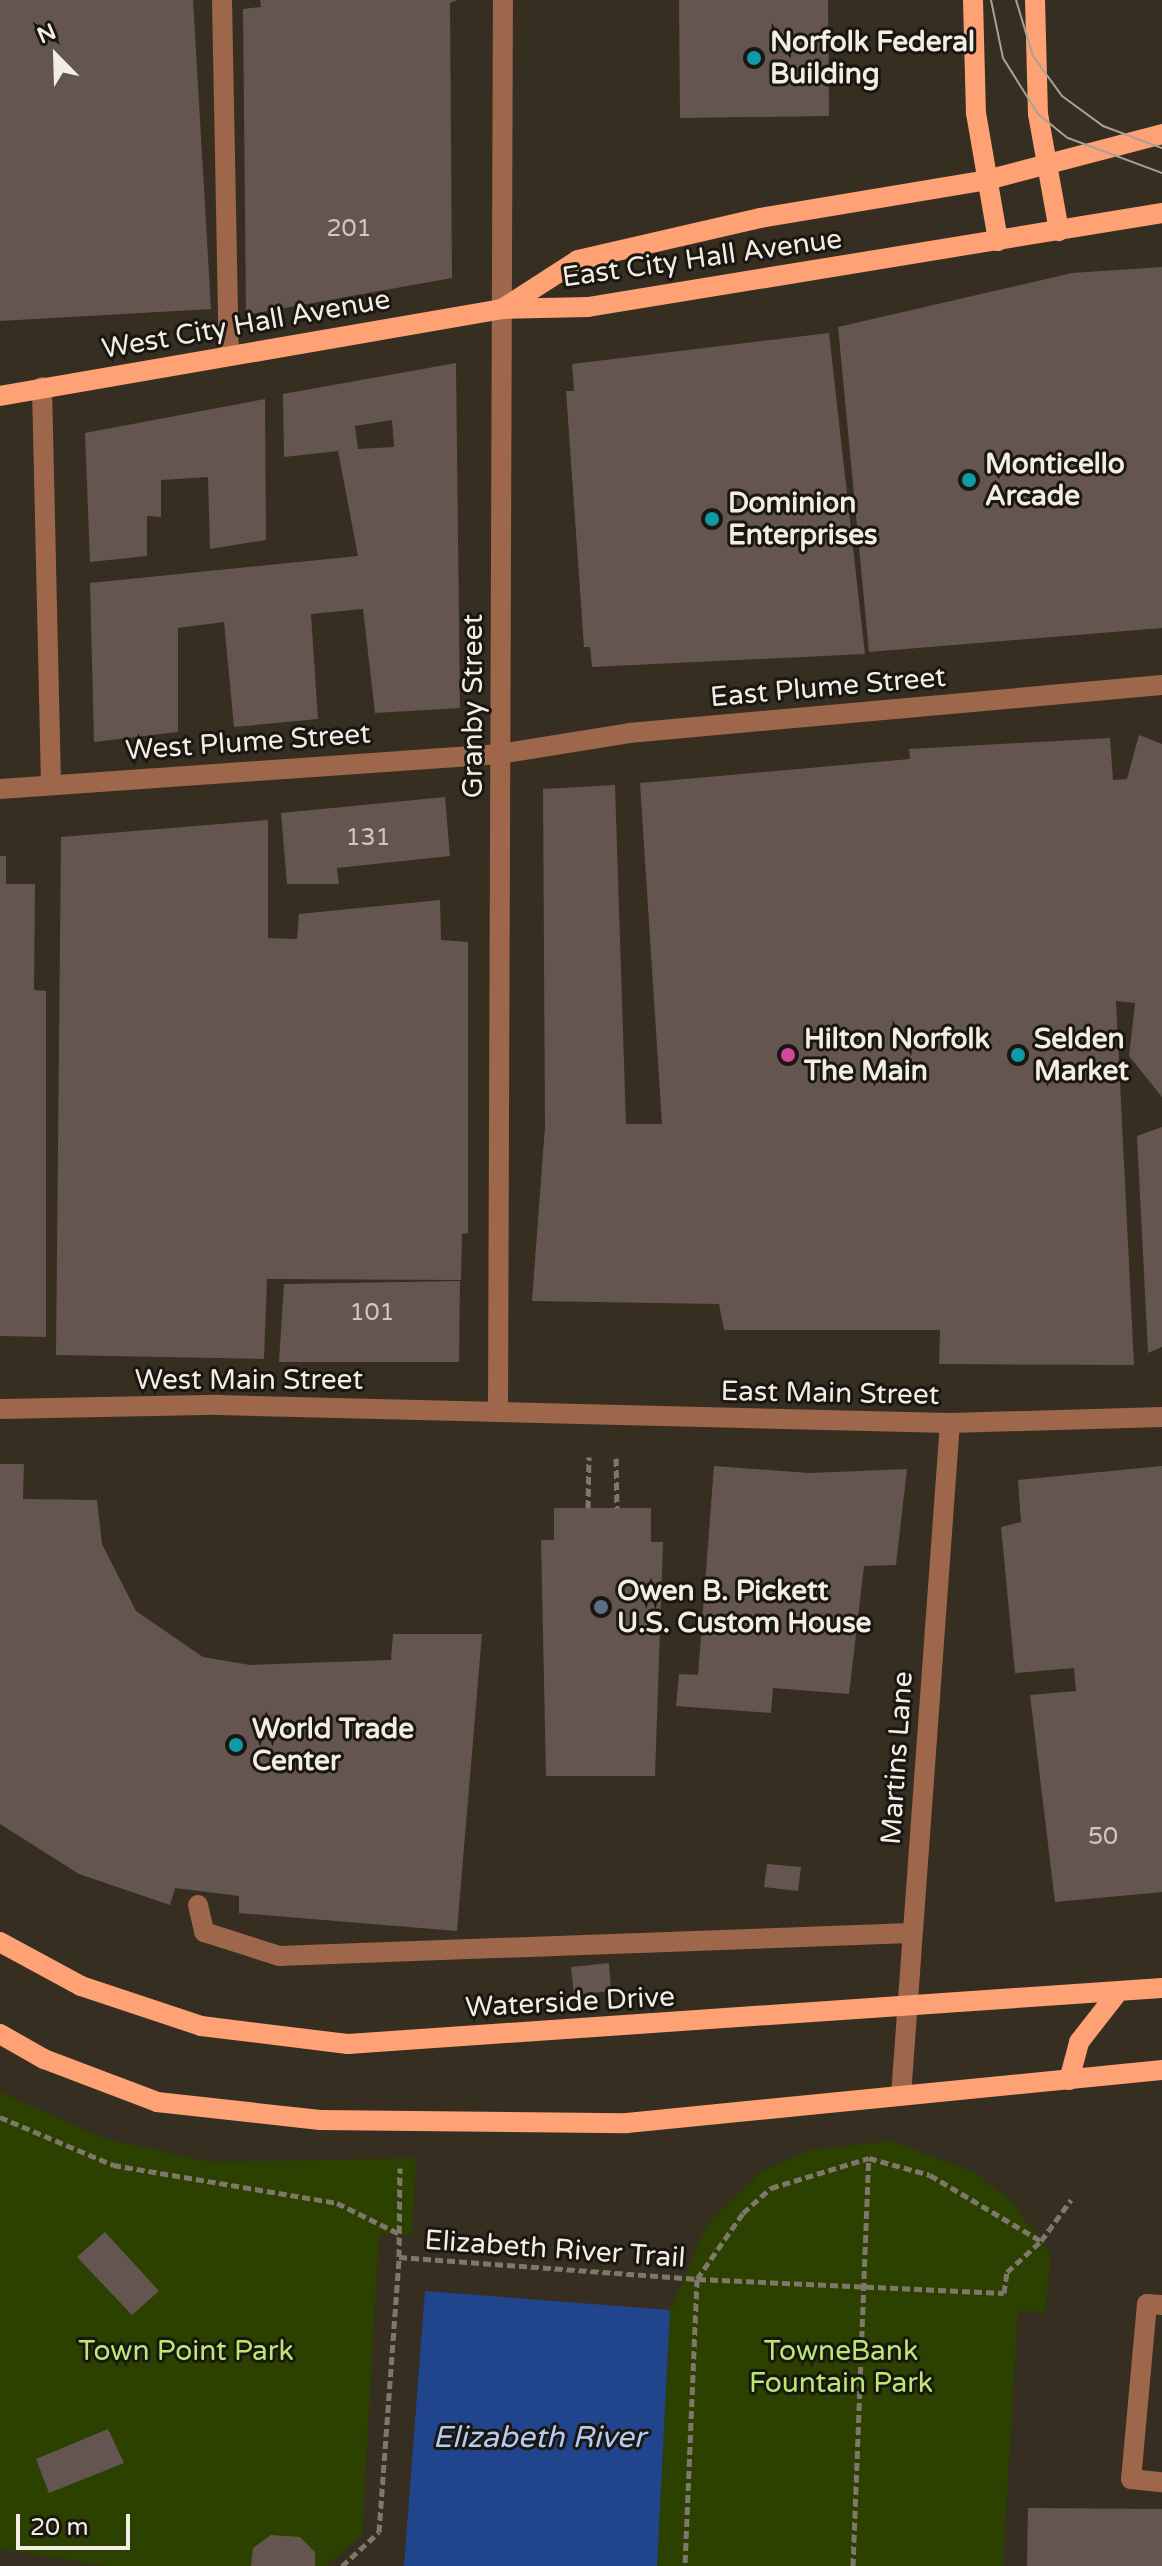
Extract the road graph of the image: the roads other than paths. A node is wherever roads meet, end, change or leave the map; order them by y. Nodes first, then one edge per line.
1 (222, 0) edge
2 (503, 0) edge
3 (973, 0) edge
4 (1035, 0) edge
5 (1162, 134) edge
6 (1048, 167) junction
7 (987, 180) junction
8 (1162, 213) edge
9 (1059, 231) junction
10 (998, 241) junction
11 (502, 309) junction
12 (229, 356) junction
13 (42, 387) junction
14 (0, 396) edge
15 (1162, 685) edge
16 (500, 754) junction
17 (51, 784) junction
18 (0, 789) edge
19 (0, 1409) edge
20 (498, 1412) junction
21 (1162, 1417) edge
22 (950, 1423) junction
23 (198, 1905) dead end
24 (911, 1933) junction
25 (0, 1942) edge
26 (1162, 1988) edge
27 (1118, 1992) junction
28 (905, 2010) junction
29 (0, 2034) edge
30 (1162, 2070) edge
31 (1069, 2080) junction
32 (901, 2096) junction
33 (1162, 2305) edge
34 (1162, 2482) edge

1 - 12 street
2 - 11 street, Granby Street
3 - 7 main road
4 - 6 main road
5 - 6 main road, East City Hall Avenue
6 - 7 main road, East City Hall Avenue
6 - 9 main road
7 - 10 main road
7 - 11 main road, East City Hall Avenue
8 - 9 main road, East City Hall Avenue
9 - 10 main road, East City Hall Avenue
10 - 11 main road, East City Hall Avenue
11 - 12 main road, West City Hall Avenue
11 - 16 street, Granby Street
12 - 13 main road, West City Hall Avenue
13 - 14 main road, West City Hall Avenue
13 - 17 street
15 - 16 street, East Plume Street
16 - 17 street, West Plume Street
16 - 20 street, Granby Street
17 - 18 street, West Plume Street
19 - 20 street, West Main Street
20 - 22 street, East Main Street
21 - 22 street, East Main Street
22 - 24 street, Martins Lane
23 - 24 street
24 - 28 street, Martins Lane
25 - 28 main road, Waterside Drive
26 - 27 main road, Waterside Drive
27 - 28 main road, Waterside Drive
27 - 31 main road
28 - 32 street, Martins Lane
29 - 32 main road
30 - 31 main road
31 - 32 main road
33 - 34 street

